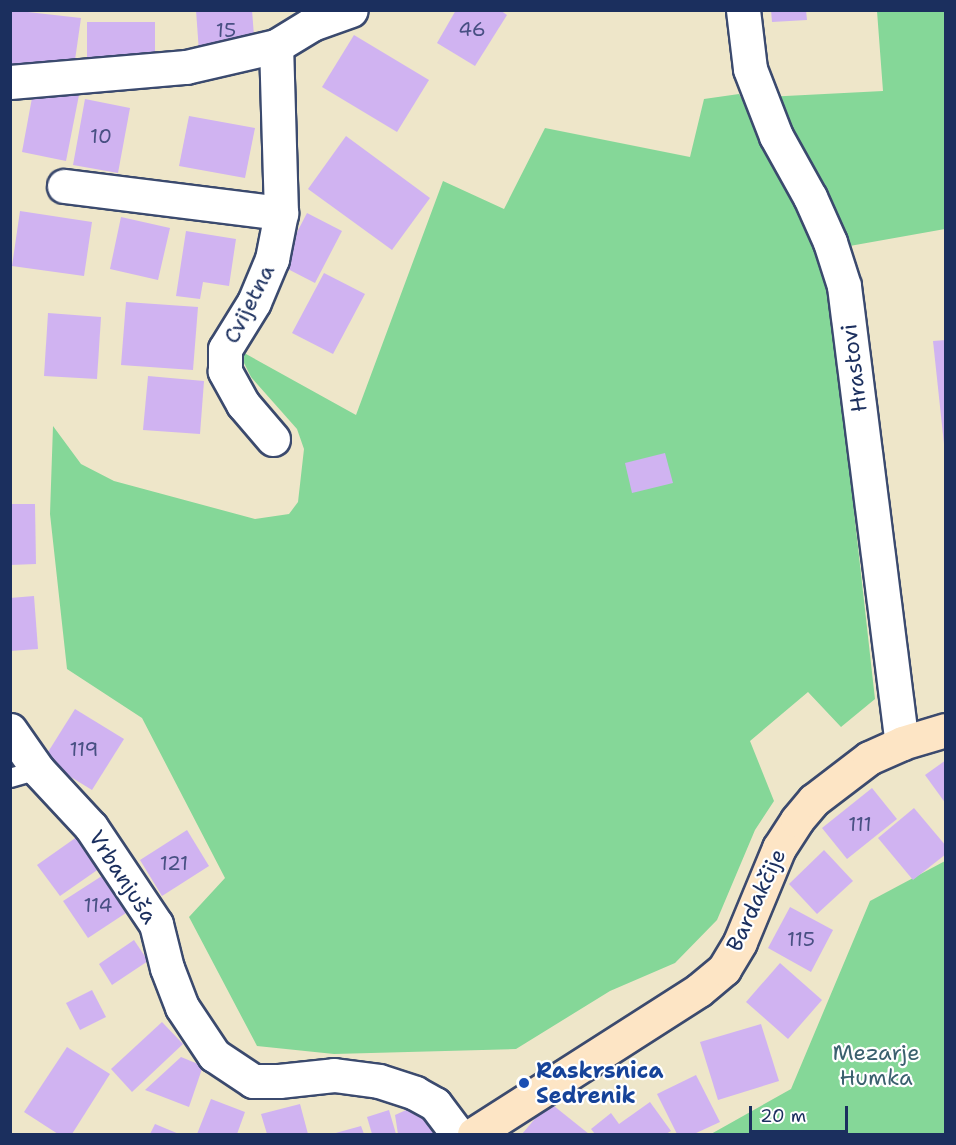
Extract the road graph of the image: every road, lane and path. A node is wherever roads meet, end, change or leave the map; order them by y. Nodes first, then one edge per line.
1 (351, 10) edge
2 (743, 10) edge
3 (276, 46) junction
4 (10, 82) edge
5 (64, 186) dead end
6 (281, 213) junction
7 (273, 438) dead end
8 (10, 730) edge
9 (945, 730) edge
10 (902, 743) junction
11 (24, 774) edge
12 (458, 1134) edge
13 (474, 1134) edge

1 - 3 street
2 - 10 street, Hrastovi
3 - 4 street
3 - 6 street, Cvijetna
5 - 6 street
6 - 7 street, Cvijetna
8 - 11 street, Vrbanjuša
9 - 10 street, Bardakčije
10 - 13 street, Bardakčije
11 - 12 street, Vrbanjuša

